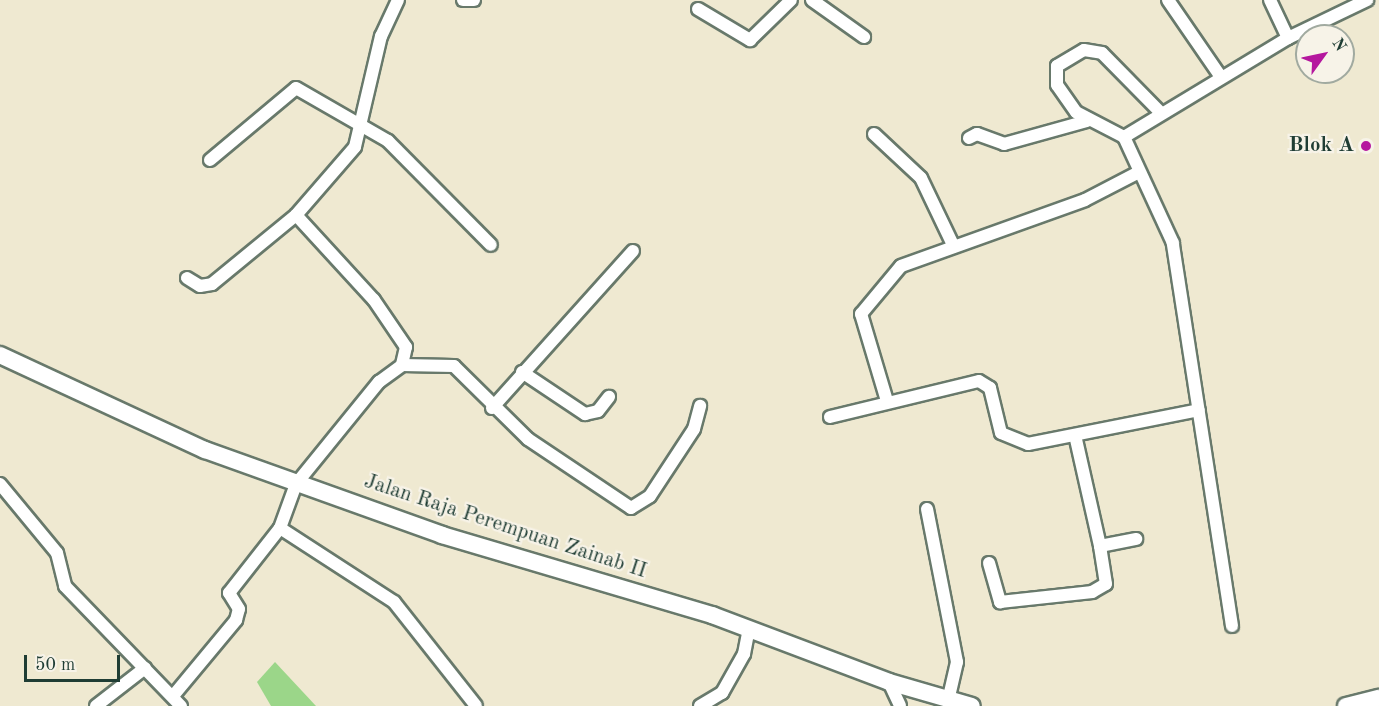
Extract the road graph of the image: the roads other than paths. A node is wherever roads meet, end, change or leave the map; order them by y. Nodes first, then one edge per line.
1 (398, 0) edge
2 (463, 0) edge
3 (474, 0) edge
4 (791, 0) edge
5 (812, 0) edge
6 (1168, 0) edge
7 (1270, 0) edge
8 (1366, 0) edge
9 (698, 9) dead end
10 (864, 37) dead end
11 (1288, 38) junction
12 (1221, 77) junction
13 (1161, 113) junction
14 (1087, 121) junction
15 (365, 124) junction
16 (874, 134) dead end
17 (1124, 137) junction
18 (969, 138) dead end
19 (210, 160) dead end
20 (1137, 173) junction
21 (296, 215) junction
22 (491, 245) dead end
23 (954, 247) junction
24 (633, 251) dead end
25 (187, 278) dead end
26 (0, 355) edge
27 (402, 365) junction
28 (522, 372) junction
29 (609, 397) dead end
30 (887, 401) junction
31 (700, 406) dead end
32 (492, 408) junction
33 (1199, 410) junction
34 (830, 417) dead end
35 (1075, 435) junction
36 (298, 482) junction
37 (3, 492) edge
38 (927, 509) dead end
39 (280, 528) junction
40 (1136, 539) dead end
41 (1100, 546) junction
42 (989, 563) dead end
43 (1232, 626) dead end
44 (749, 630) junction
45 (145, 668) junction
46 (889, 682) junction
47 (173, 696) junction
48 (1379, 698) edge
49 (948, 701) junction
50 (96, 706) edge
51 (181, 706) edge
52 (476, 706) edge
53 (700, 706) edge
54 (900, 706) edge
55 (972, 706) edge
56 (1346, 706) edge

1 - 15 street
2 - 3 street
4 - 9 street
5 - 10 street
6 - 12 street
7 - 11 street
8 - 11 street
11 - 12 street
12 - 13 street
13 - 14 street
13 - 17 street
14 - 17 street
14 - 18 street
15 - 19 street
15 - 21 street
15 - 22 street
16 - 23 street
17 - 20 street
20 - 23 street
20 - 33 street
21 - 25 street
21 - 27 street
23 - 30 street
24 - 28 street
26 - 36 main road, Jalan Raja Perempuan Zainab II
27 - 32 street
27 - 36 street
28 - 29 street
28 - 32 street
30 - 34 street
30 - 35 street
31 - 32 street
33 - 35 street
33 - 43 street
35 - 41 street
36 - 39 street
36 - 44 main road, Jalan Raja Perempuan Zainab II
37 - 45 street
38 - 49 street
39 - 47 street
39 - 52 street
40 - 41 street
41 - 42 street
44 - 46 main road, Jalan Raja Perempuan Zainab II
44 - 53 street
45 - 47 street
45 - 50 street
46 - 49 main road, Jalan Raja Perempuan Zainab II
46 - 54 street
47 - 51 street
48 - 56 main road
49 - 55 main road, Jalan Raja Perempuan Zainab II

